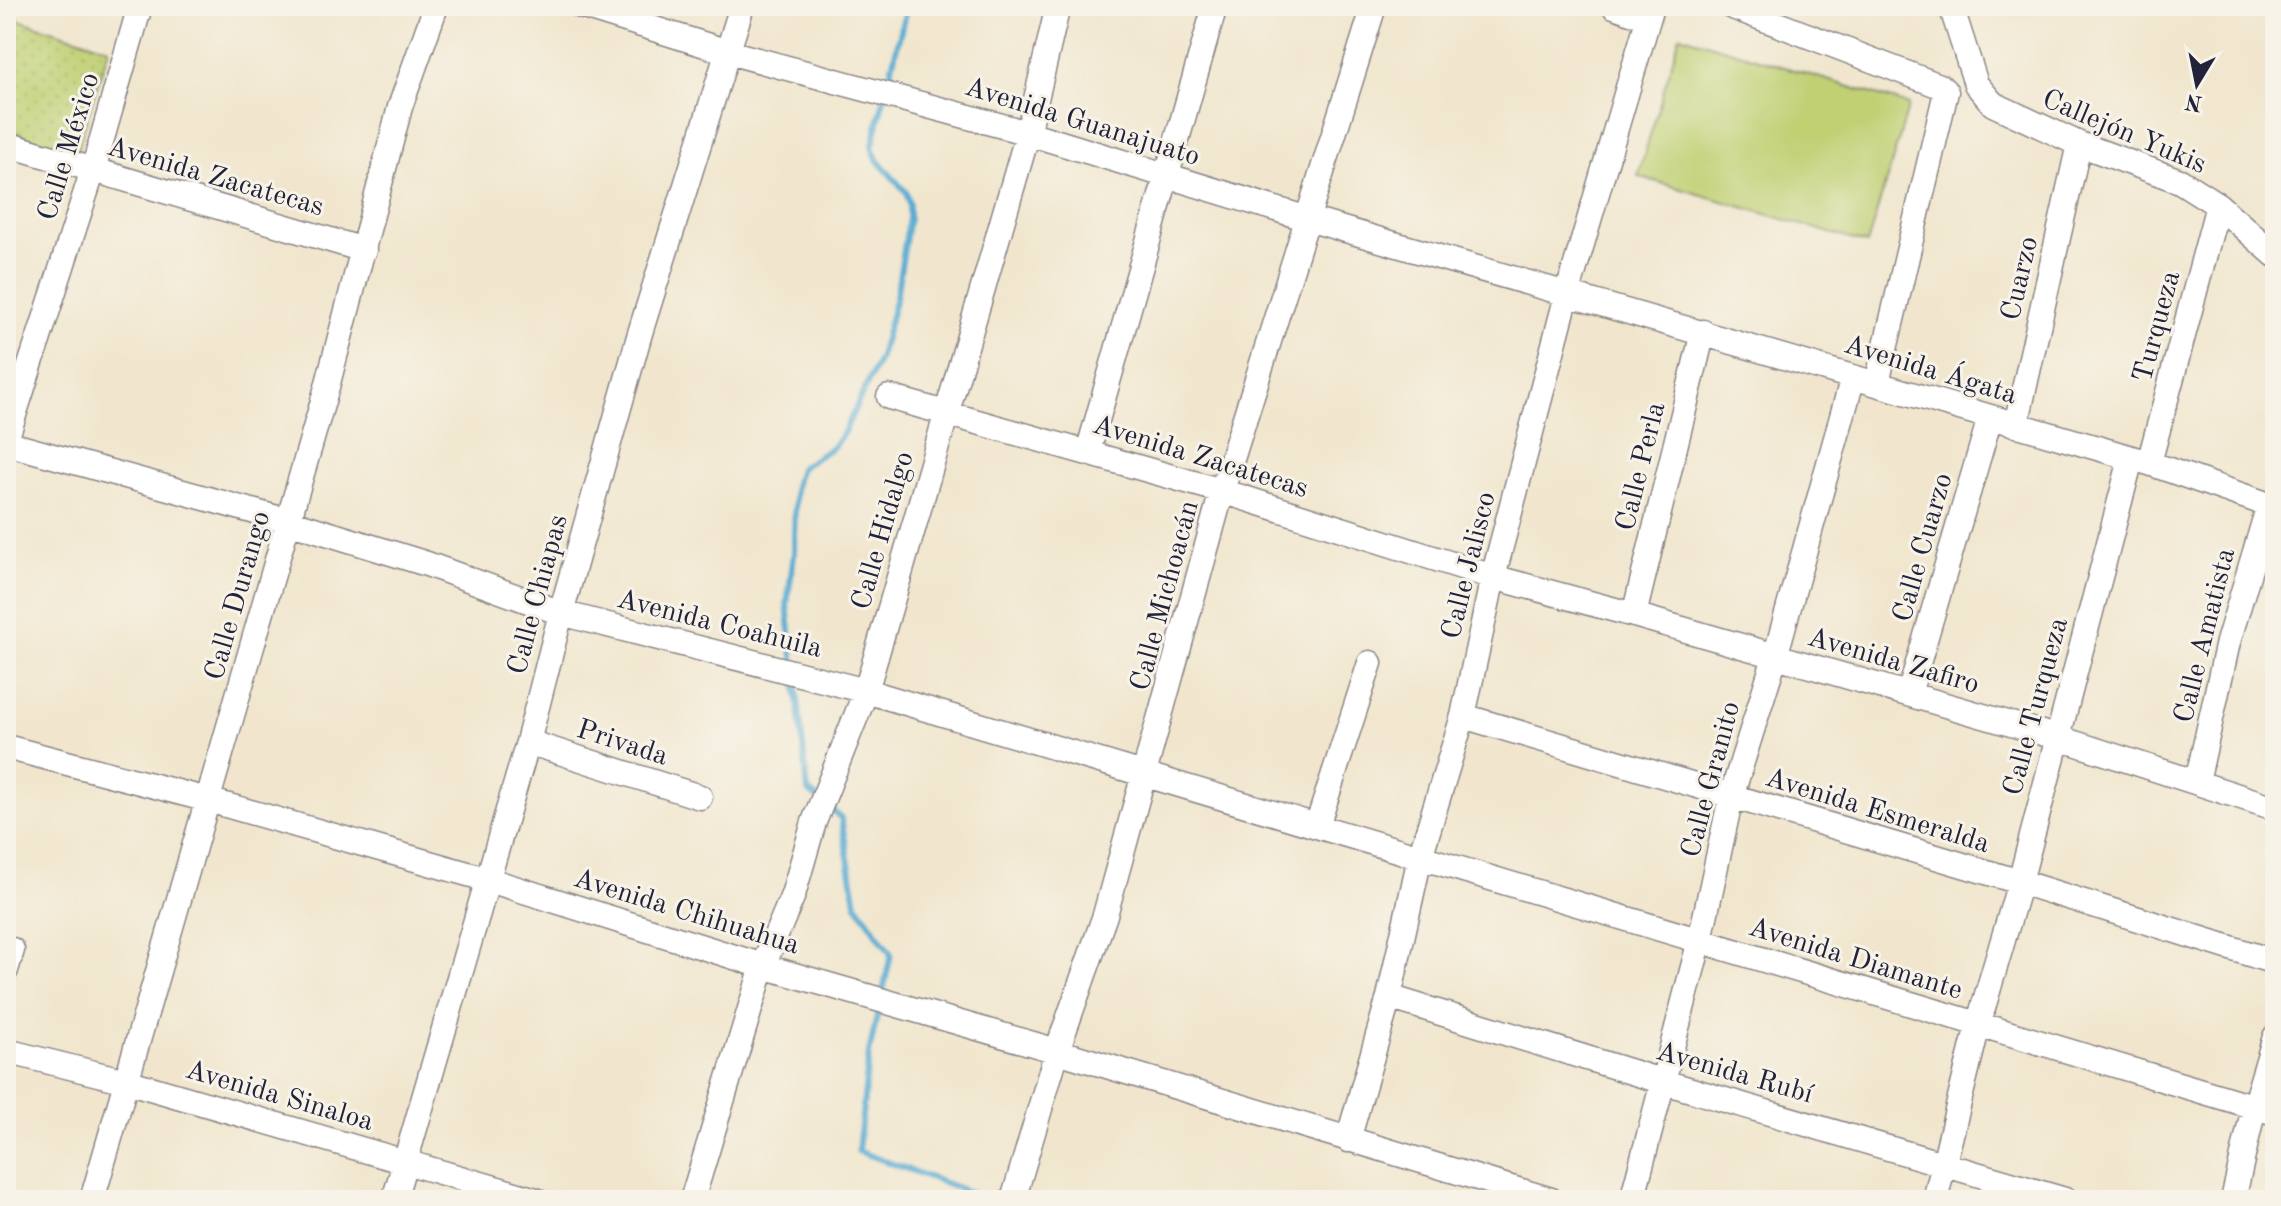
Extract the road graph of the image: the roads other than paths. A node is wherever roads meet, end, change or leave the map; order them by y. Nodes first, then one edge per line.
1 (140, 6) edge
2 (436, 6) edge
3 (581, 6) edge
4 (742, 6) edge
5 (1058, 6) edge
6 (1215, 6) edge
7 (1374, 6) edge
8 (1614, 6) edge
9 (1730, 6) edge
10 (1951, 6) edge
11 (1650, 12) edge
12 (728, 52) junction
13 (1976, 84) junction
14 (1946, 92) junction
15 (1028, 133) junction
16 (6, 144) edge
17 (2079, 144) junction
18 (93, 170) junction
19 (1168, 176) junction
20 (2218, 205) junction
21 (1308, 219) junction
22 (364, 250) junction
23 (2275, 255) edge
24 (1567, 295) junction
25 (1703, 332) junction
26 (1865, 380) junction
27 (889, 397) dead end
28 (946, 412) junction
29 (1990, 418) junction
30 (2016, 425) junction
31 (6, 442) edge
32 (1088, 452) junction
33 (2140, 461) junction
34 (1222, 491) junction
35 (2272, 506) edge
36 (288, 521) junction
37 (1493, 577) junction
38 (561, 613) junction
39 (1634, 615) junction
40 (1775, 657) junction
41 (1370, 663) dead end
42 (866, 691) junction
43 (1909, 694) junction
44 (1463, 716) junction
45 (2056, 737) junction
46 (528, 742) junction
47 (6, 747) edge
48 (1145, 775) junction
49 (2197, 782) junction
50 (700, 797) dead end
51 (1731, 797) junction
52 (208, 800) junction
53 (2275, 808) edge
54 (1317, 826) junction
55 (1420, 857) junction
56 (489, 880) junction
57 (2020, 882) junction
58 (1700, 940) junction
59 (2275, 962) edge
60 (763, 966) junction
61 (1389, 997) junction
62 (1978, 1025) junction
63 (2275, 1037) edge
64 (6, 1051) edge
65 (1057, 1051) junction
66 (126, 1081) junction
67 (1664, 1082) junction
68 (2264, 1110) edge
69 (1348, 1140) junction
70 (403, 1162) junction
71 (1946, 1164) junction
72 (1014, 1196) edge
73 (92, 1200) edge
74 (394, 1200) edge
75 (536, 1200) edge
76 (692, 1200) edge
77 (1551, 1200) edge
78 (1632, 1200) edge
79 (1935, 1200) edge
80 (2065, 1200) edge
81 (2233, 1200) edge

1 - 18 street, Calle México
2 - 22 street, Calle Durango
3 - 12 street, Avenida Guanajuato
4 - 12 street, Calle Chiapas
5 - 15 street, Calle Hidalgo
6 - 19 street
7 - 21 street, Calle Michoacán
8 - 11 street
9 - 14 street
10 - 13 street
11 - 24 street, Calle Jalisco
12 - 15 street, Avenida Guanajuato
12 - 38 street, Calle Chiapas
13 - 14 street
13 - 17 street, Callejón Yukis
14 - 26 street, Calle Granito
15 - 19 street, Avenida Guanajuato
15 - 28 street, Calle Hidalgo
16 - 18 street, Avenida Zacatecas
17 - 20 street, Callejón Yukis
17 - 30 street, Cuarzo
18 - 22 street, Avenida Zacatecas
18 - 31 street, Calle México
19 - 21 street, Avenida Guanajuato
19 - 32 street
20 - 23 street, Callejón Yukis
20 - 33 street, Turqueza
21 - 24 street, Avenida Guanajuato
21 - 34 street, Calle Michoacán
22 - 36 street, Calle Durango
24 - 25 street, Avenida Ágata
24 - 37 street, Calle Jalisco
25 - 26 street, Avenida Ágata
25 - 39 street, Calle Perla
26 - 29 street, Avenida Ágata
26 - 40 street, Calle Granito
27 - 28 street, Avenida Zacatecas
28 - 32 street, Avenida Zacatecas
28 - 42 street, Calle Hidalgo
29 - 30 street, Avenida Ágata
29 - 43 street, Calle Cuarzo
30 - 33 street, Avenida Ágata
31 - 36 street, Avenida Coahuila
32 - 34 street, Avenida Zacatecas
33 - 35 street, Avenida Ágata
33 - 45 street, Calle Turqueza
34 - 37 street, Avenida Zacatecas
34 - 48 street, Calle Michoacán
35 - 49 street, Calle Amatista
36 - 38 street, Avenida Coahuila
36 - 52 street, Calle Durango
37 - 39 street, Avenida Zafiro
37 - 44 street, Calle Jalisco
38 - 42 street, Avenida Coahuila
38 - 46 street, Calle Chiapas
39 - 40 street, Avenida Zafiro
40 - 43 street, Avenida Zafiro
40 - 51 street, Calle Granito
41 - 54 street
42 - 48 street, Avenida Coahuila
42 - 60 street, Calle Hidalgo
43 - 45 street, Avenida Zafiro
44 - 51 street, Avenida Esmeralda
44 - 55 street, Calle Jalisco
45 - 49 street, Avenida Zafiro
45 - 57 street, Calle Turqueza
46 - 50 street, Privada
46 - 56 street, Calle Chiapas
47 - 52 street, Avenida Chihuahua
48 - 54 street, Avenida Coahuila
48 - 65 street, Calle Michoacán
49 - 53 street, Avenida Zafiro
51 - 57 street, Avenida Esmeralda
51 - 58 street, Calle Granito
52 - 56 street, Avenida Chihuahua
52 - 66 street, Calle Durango
54 - 55 street, Avenida Coahuila
55 - 58 street, Avenida Diamante
55 - 61 street, Calle Jalisco
56 - 60 street, Avenida Chihuahua
56 - 70 street, Calle Chiapas
57 - 59 street, Avenida Esmeralda
57 - 62 street, Calle Turqueza
58 - 62 street, Avenida Diamante
58 - 67 street, Calle Granito
60 - 65 street, Avenida Chihuahua
60 - 76 street, Calle Hidalgo
61 - 67 street, Avenida Rubí
61 - 69 street, Calle Jalisco
62 - 68 street, Avenida Diamante
62 - 71 street, Calle Turqueza
63 - 68 street
64 - 66 street, Avenida Sinaloa
65 - 69 street, Avenida Chihuahua
65 - 72 street, Calle Michoacán
66 - 70 street, Avenida Sinaloa
66 - 73 street, Calle Durango
67 - 71 street, Avenida Rubí
67 - 78 street, Calle Granito
68 - 81 street
69 - 77 street, Avenida Chihuahua
70 - 74 street, Calle Chiapas
70 - 75 street, Avenida Sinaloa
71 - 79 street, Calle Turqueza
71 - 80 street, Avenida Rubí

